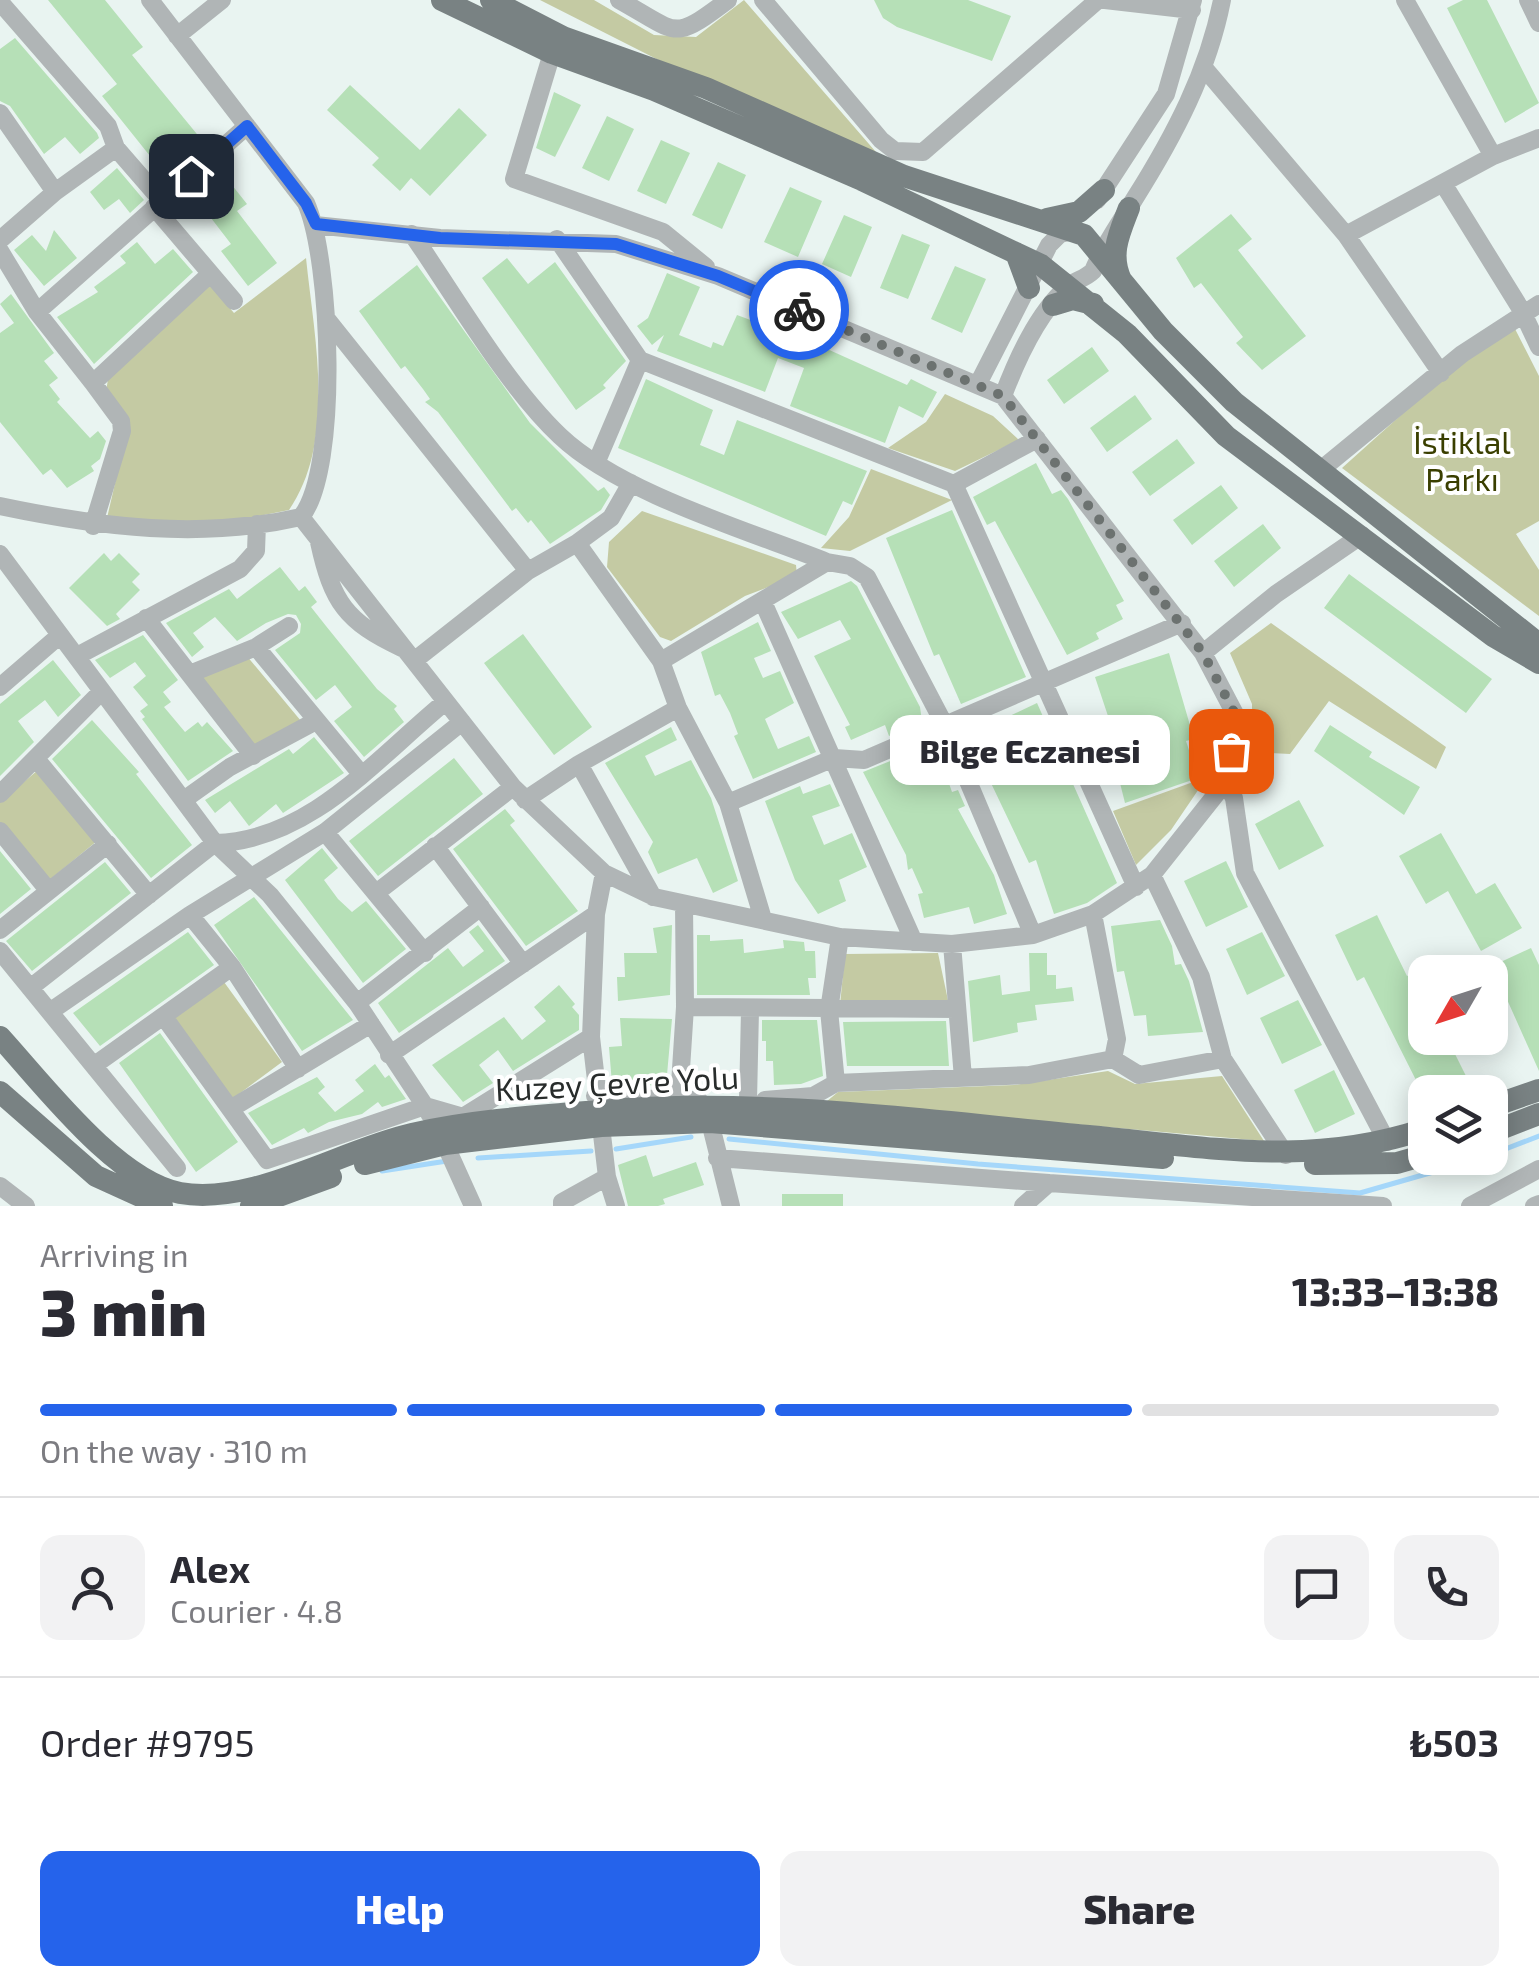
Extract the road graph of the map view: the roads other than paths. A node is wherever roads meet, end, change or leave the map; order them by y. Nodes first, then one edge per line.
1 (150, 0) edge
2 (222, 0) edge
3 (442, 0) edge
4 (491, 0) edge
5 (620, 0) edge
6 (728, 0) edge
7 (764, 0) edge
8 (1102, 0) edge
9 (1222, 0) edge
10 (1405, 0) edge
11 (1415, 0) edge
12 (1528, 0) edge
13 (0, 4) edge
14 (1192, 5) edge
15 (1539, 23) edge
16 (1423, 27) junction
17 (177, 36) junction
18 (552, 53) junction
19 (1204, 69) junction
20 (0, 112) edge
21 (247, 126) junction
22 (1539, 138) edge
23 (116, 148) junction
24 (1493, 156) junction
25 (1444, 185) junction
26 (1104, 190) junction
27 (55, 192) junction
28 (158, 204) junction
29 (1128, 208) junction
30 (1033, 218) junction
31 (316, 224) junction
32 (1076, 232) junction
33 (412, 234) junction
34 (1346, 235) junction
35 (440, 238) junction
36 (557, 239) junction
37 (0, 240) edge
38 (0, 251) edge
39 (1016, 253) junction
40 (1097, 254) junction
41 (432, 263) junction
42 (1040, 265) junction
43 (210, 274) junction
44 (718, 276) junction
45 (18, 280) junction
46 (1069, 284) junction
47 (1122, 284) junction
48 (1029, 288) junction
49 (0, 291) edge
50 (234, 301) dead end
51 (1053, 305) junction
52 (1096, 305) junction
53 (1531, 307) edge
54 (37, 312) junction
55 (326, 318) junction
56 (1539, 347) edge
57 (640, 360) junction
58 (1441, 373) junction
59 (93, 383) junction
60 (978, 384) junction
61 (1003, 396) junction
62 (1037, 439) junction
63 (596, 461) junction
64 (1323, 468) junction
65 (631, 483) junction
66 (954, 484) junction
67 (0, 506) edge
68 (302, 516) junction
69 (257, 524) junction
70 (93, 526) junction
71 (1362, 534) junction
72 (576, 543) junction
73 (0, 554) edge
74 (827, 562) junction
75 (528, 572) junction
76 (763, 602) junction
77 (146, 618) junction
78 (1182, 624) junction
79 (289, 626) dead end
80 (59, 636) junction
81 (1539, 644) edge
82 (256, 647) junction
83 (1203, 653) junction
84 (79, 656) junction
85 (412, 656) junction
86 (661, 662) junction
87 (1539, 663) edge
88 (4, 673) edge
89 (192, 674) junction
90 (1044, 681) junction
91 (102, 691) junction
92 (445, 702) junction
93 (678, 708) junction
94 (314, 722) junction
95 (462, 722) junction
96 (943, 722) junction
97 (253, 756) junction
98 (834, 758) junction
99 (36, 760) junction
100 (579, 764) junction
101 (362, 776) junction
102 (1224, 778) junction
103 (519, 793) junction
104 (0, 794) edge
105 (185, 799) junction
106 (728, 803) junction
107 (0, 832) edge
108 (325, 832) junction
109 (108, 844) junction
110 (215, 844) junction
111 (435, 846) junction
112 (604, 873) junction
113 (252, 878) junction
114 (1144, 881) junction
115 (48, 890) junction
116 (376, 892) junction
117 (149, 895) junction
118 (654, 897) junction
119 (684, 904) junction
120 (482, 907) junction
121 (596, 914) junction
122 (1093, 914) junction
123 (190, 915) junction
124 (763, 919) junction
125 (0, 930) edge
126 (1033, 934) junction
127 (840, 936) junction
128 (914, 942) junction
129 (952, 944) junction
130 (0, 951) edge
131 (425, 953) junction
132 (523, 964) junction
133 (232, 967) junction
134 (30, 988) junction
135 (357, 1003) junction
136 (685, 1007) junction
137 (957, 1009) junction
138 (750, 1010) junction
139 (830, 1010) junction
140 (51, 1011) junction
141 (164, 1016) junction
142 (370, 1024) junction
143 (0, 1036) edge
144 (592, 1038) junction
145 (389, 1055) junction
146 (1223, 1058) junction
147 (1112, 1059) junction
148 (96, 1064) junction
149 (298, 1069) junction
150 (963, 1078) junction
151 (836, 1082) junction
152 (1539, 1090) edge
153 (0, 1092) edge
154 (679, 1100) junction
155 (748, 1101) junction
156 (1508, 1101) edge
157 (425, 1106) junction
158 (232, 1108) junction
159 (599, 1111) junction
160 (1539, 1114) edge
161 (710, 1122) junction
162 (1508, 1127) edge
163 (1408, 1135) edge
164 (441, 1137) junction
165 (1387, 1142) junction
166 (1286, 1155) junction
167 (717, 1158) junction
168 (1408, 1160) edge
169 (177, 1168) dead end
170 (1539, 1169) edge
171 (606, 1176) junction
172 (1050, 1184) junction
173 (0, 1186) edge
174 (26, 1206) edge
175 (162, 1206) edge
176 (251, 1206) edge
177 (473, 1206) edge
178 (562, 1206) edge
179 (616, 1206) edge
180 (731, 1206) edge
181 (1023, 1206) edge
182 (1382, 1206) edge
183 (1470, 1206) edge

1 - 17 street
2 - 17 street
3 - 18 main road
4 - 30 main road
5 - 6 street
7 - 8 street
8 - 14 street
9 - 19 street
10 - 16 street
11 - 16 street
12 - 15 street
13 - 23 street
14 - 26 street
16 - 24 street
17 - 21 street
18 - 39 main road
18 - 44 street
19 - 29 street
19 - 34 street
20 - 27 street
21 - 28 street
21 - 31 street
22 - 24 street
23 - 27 street
23 - 28 street
24 - 25 street
25 - 34 street
25 - 53 street
26 - 30 main road
26 - 32 street
27 - 37 street
28 - 43 street
28 - 54 street
29 - 40 street
29 - 47 main road
30 - 32 main road
31 - 33 street
31 - 55 street
32 - 40 main road
32 - 42 street
33 - 35 street
33 - 41 street
34 - 58 street
35 - 36 street
35 - 41 street
36 - 44 street
36 - 57 street
38 - 45 street
39 - 42 main road
39 - 48 main road
40 - 46 street
40 - 47 main road
41 - 63 street
42 - 46 main road
42 - 48 street
43 - 50 street
43 - 59 street
44 - 60 street
45 - 49 street
45 - 54 street
46 - 51 street
46 - 52 main road
47 - 64 main road
48 - 60 street
51 - 52 main road
51 - 61 street
52 - 71 main road
53 - 56 street
53 - 58 street
54 - 59 street
55 - 68 street
55 - 75 street
57 - 63 street
57 - 66 street
58 - 64 street
59 - 70 street
60 - 61 street
61 - 62 street
62 - 66 street
62 - 78 street
63 - 65 street
64 - 81 main road
65 - 72 street
65 - 74 street
66 - 90 street
67 - 70 street
68 - 69 street
68 - 85 street
69 - 70 street
69 - 77 street
71 - 83 street
71 - 87 main road
72 - 75 street
72 - 86 street
73 - 80 street
74 - 76 street
74 - 96 street
75 - 85 street
76 - 86 street
76 - 98 street
77 - 84 street
77 - 89 street
78 - 83 street
78 - 90 street
79 - 82 street
80 - 84 street
80 - 88 street
82 - 89 street
82 - 94 street
83 - 102 street
84 - 91 street
85 - 92 street
86 - 93 street
89 - 97 street
90 - 96 street
90 - 114 street
91 - 99 street
91 - 105 street
92 - 95 street
92 - 101 street
93 - 100 street
93 - 106 street
94 - 97 street
94 - 101 street
95 - 103 street
95 - 108 street
96 - 98 street
96 - 126 street
97 - 105 street
98 - 106 street
98 - 128 street
99 - 104 street
99 - 109 street
100 - 103 street
100 - 118 street
101 - 110 street
102 - 114 street
102 - 165 street
103 - 111 street
103 - 112 street
105 - 110 street
106 - 124 street
107 - 115 street
108 - 113 street
108 - 116 street
109 - 115 street
109 - 117 street
110 - 113 street
110 - 117 street
111 - 116 street
111 - 120 street
112 - 118 street
112 - 121 street
113 - 123 street
113 - 135 street
114 - 122 street
114 - 146 street
115 - 125 street
116 - 131 street
117 - 134 street
118 - 119 street
119 - 124 street
119 - 136 street
120 - 131 street
120 - 132 street
121 - 132 street
121 - 144 street
122 - 126 street
122 - 147 street
123 - 133 street
123 - 140 street
124 - 127 street
126 - 129 street
127 - 128 street
127 - 139 street
128 - 129 street
129 - 137 street
130 - 134 street
131 - 135 street
132 - 145 street
133 - 141 street
133 - 149 street
134 - 140 street
135 - 142 street
136 - 138 street
136 - 154 street
137 - 139 street
137 - 150 street
138 - 139 street
138 - 155 street
139 - 151 street
140 - 148 street
141 - 148 street
141 - 158 street
142 - 145 street
142 - 149 street
143 - 164 main road, Kuzey Çevre Yolu
144 - 157 street
144 - 159 street
145 - 157 street
146 - 147 street
146 - 166 street
147 - 150 street
148 - 169 street
149 - 158 street
150 - 151 street
151 - 155 street
152 - 156 main road
153 - 175 main road
154 - 155 street
154 - 159 street
157 - 158 street
157 - 164 street
159 - 161 main road, Kuzey Çevre Yolu
159 - 164 main road, Kuzey Çevre Yolu
159 - 166 main road, Kuzey Çevre Yolu
159 - 171 street
160 - 162 main road
161 - 167 street
161 - 168 main road, Kuzey Çevre Yolu
163 - 165 main road, Kuzey Çevre Yolu
164 - 176 main road, Kuzey Çevre Yolu
164 - 177 street
165 - 166 main road, Kuzey Çevre Yolu
167 - 172 street
167 - 180 street
170 - 183 street
171 - 178 street
171 - 179 street
172 - 181 street
172 - 182 street
173 - 174 street

